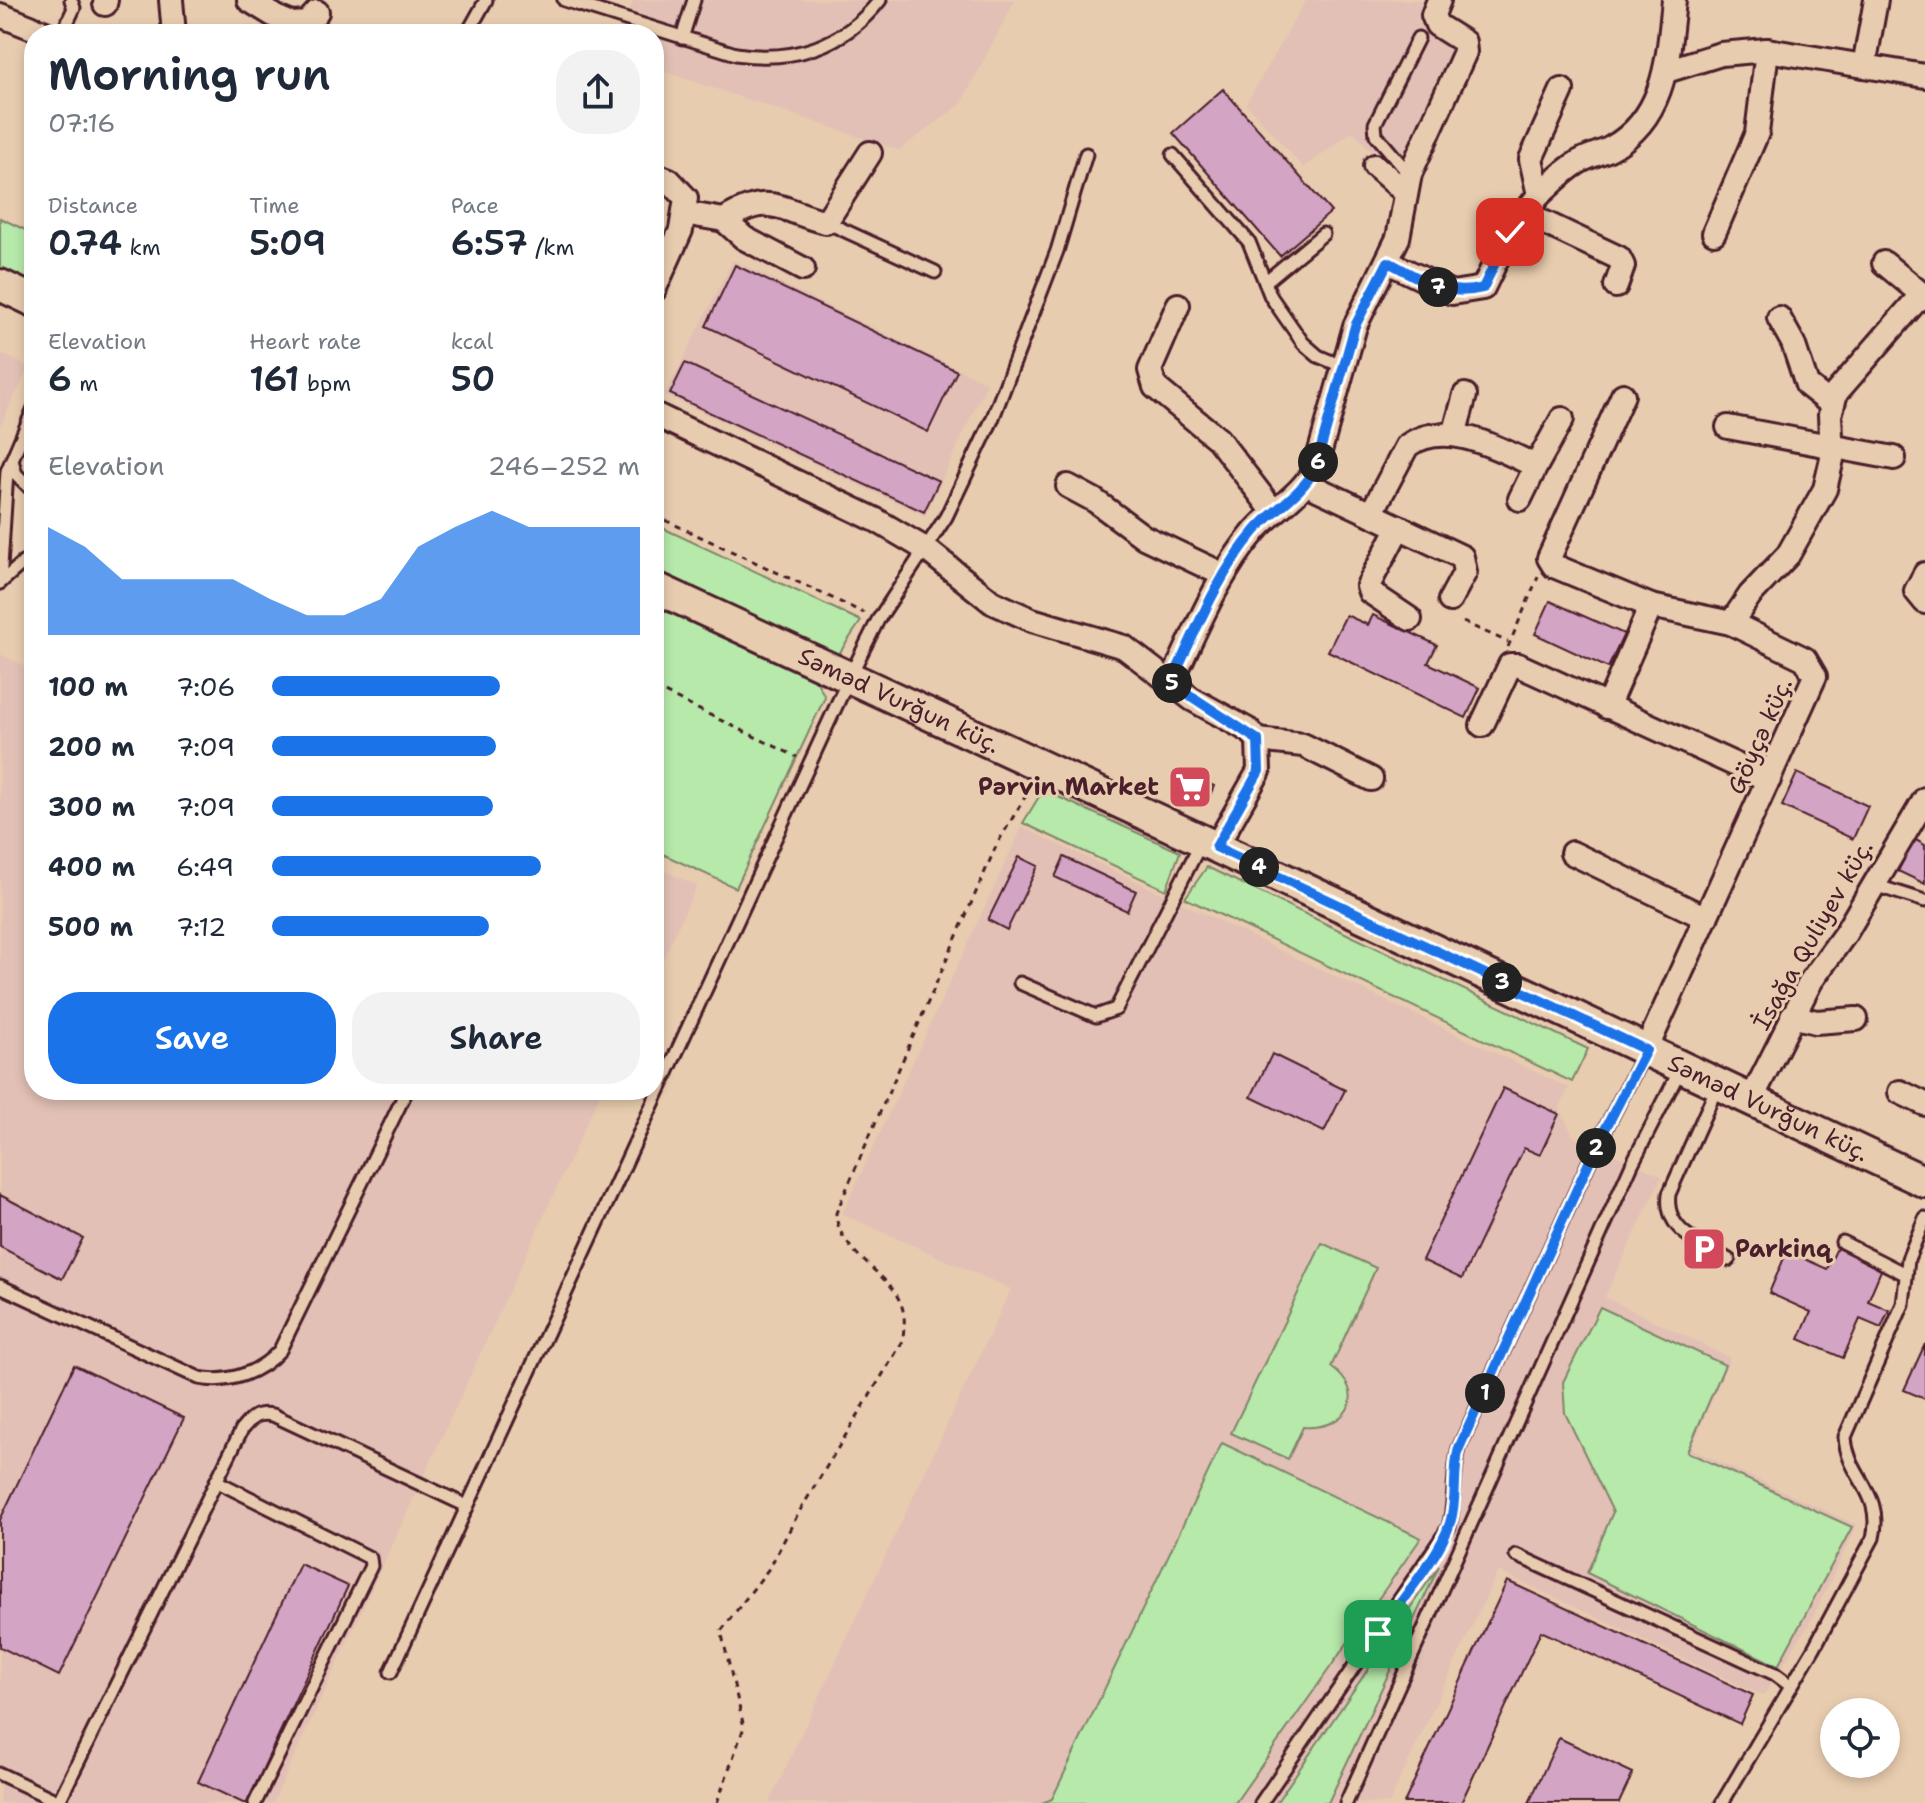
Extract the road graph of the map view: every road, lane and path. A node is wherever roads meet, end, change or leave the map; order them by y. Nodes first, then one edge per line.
1 (71, 0) edge
2 (171, 0) edge
3 (249, 0) edge
4 (486, 0) edge
5 (564, 0) edge
6 (694, 0) edge
7 (880, 0) edge
8 (1439, 0) edge
9 (1674, 0) edge
10 (1876, 0) edge
11 (317, 12) dead end
12 (0, 15) edge
13 (24, 24) edge
14 (67, 24) edge
15 (173, 24) edge
16 (473, 24) edge
17 (639, 24) edge
18 (664, 32) edge
19 (682, 38) junction
20 (1418, 38) dead end
21 (1767, 50) junction
22 (1864, 66) junction
23 (1666, 71) junction
24 (1925, 76) edge
25 (1562, 90) dead end
26 (870, 153) dead end
27 (1086, 154) dead end
28 (1173, 155) dead end
29 (1375, 166) dead end
30 (664, 179) edge
31 (1408, 184) junction
32 (1532, 204) junction
33 (684, 213) junction
34 (724, 220) junction
35 (826, 222) junction
36 (1714, 233) dead end
37 (1323, 234) dead end
38 (1388, 262) junction
39 (1884, 263) dead end
40 (664, 268) edge
41 (803, 269) dead end
42 (935, 272) dead end
43 (1265, 282) junction
44 (0, 285) edge
45 (1616, 286) dead end
46 (24, 296) edge
47 (1925, 298) edge
48 (1178, 305) dead end
49 (1779, 318) dead end
50 (1344, 368) junction
51 (1465, 395) dead end
52 (1623, 395) dead end
53 (1831, 404) junction
54 (664, 419) edge
55 (1562, 419) dead end
56 (1728, 427) dead end
57 (24, 428) edge
58 (1454, 435) junction
59 (1834, 446) junction
60 (11, 455) junction
61 (1894, 458) dead end
62 (1536, 466) junction
63 (24, 482) edge
64 (1307, 484) junction
65 (1068, 486) dead end
66 (1520, 499) dead end
67 (1274, 512) junction
68 (1371, 514) junction
69 (664, 520) edge
70 (1399, 527) junction
71 (927, 550) junction
72 (24, 562) edge
73 (1554, 566) junction
74 (1925, 574) edge
75 (1224, 575) junction
76 (0, 583) edge
77 (664, 592) edge
78 (1450, 600) dead end
79 (1925, 602) edge
80 (1651, 606) junction
81 (1410, 619) dead end
82 (878, 620) junction
83 (1463, 622) dead end
84 (1731, 623) junction
85 (1509, 654) junction
86 (850, 676) junction
87 (1171, 683) junction
88 (664, 693) edge
89 (1607, 707) junction
90 (1482, 725) dead end
91 (1258, 740) junction
92 (797, 757) dead end
93 (1043, 766) junction
94 (1371, 779) dead end
95 (1769, 780) junction
96 (1923, 806) edge
97 (1209, 843) junction
98 (1572, 853) dead end
99 (1873, 885) junction
100 (1925, 901) edge
101 (1706, 918) junction
102 (1020, 983) dead end
103 (1792, 1016) junction
104 (1856, 1019) dead end
105 (1646, 1050) junction
106 (1681, 1067) junction
107 (664, 1079) edge
108 (1718, 1084) junction
109 (1900, 1092) dead end
110 (402, 1100) edge
111 (654, 1100) edge
112 (1751, 1100) junction
113 (1925, 1104) edge
114 (1925, 1182) edge
115 (1925, 1218) edge
116 (1842, 1242) dead end
117 (1729, 1260) dead end
118 (1905, 1274) junction
119 (0, 1286) edge
120 (216, 1481) junction
121 (467, 1506) junction
122 (1516, 1555) dead end
123 (391, 1672) dead end
124 (1791, 1686) junction
125 (0, 1774) edge
126 (59, 1803) edge
127 (255, 1803) edge
128 (717, 1803) edge
129 (1261, 1803) edge
130 (1346, 1803) edge
131 (1722, 1803) edge

1 - 14 lane
2 - 15 street
3 - 11 street
4 - 16 lane
5 - 17 lane
6 - 19 lane
7 - 19 lane
8 - 31 street
9 - 23 street
10 - 22 street
12 - 13 street
18 - 19 lane
20 - 31 lane
21 - 22 street
21 - 23 street
21 - 36 street
22 - 24 street
23 - 32 street
25 - 32 street
26 - 35 street
27 - 71 lane
28 - 43 lane
29 - 31 street
30 - 33 street
31 - 38 street
32 - 38 street
32 - 45 street
33 - 34 street
33 - 40 street
34 - 35 street
34 - 41 street
35 - 42 lane
37 - 43 lane
38 - 50 street
39 - 47 street
43 - 50 lane
44 - 46 main road
47 - 53 street
48 - 67 street
49 - 53 street
50 - 64 street
51 - 58 street
52 - 73 street
53 - 59 street
54 - 71 street
55 - 62 street
56 - 59 street
57 - 60 lane
58 - 62 street
58 - 68 street
59 - 61 street
59 - 84 street
60 - 63 lane
60 - 76 lane
62 - 66 street
64 - 67 street
64 - 68 street
65 - 75 street
67 - 75 street
68 - 70 street
69 - 82 path
70 - 78 street
70 - 81 street
71 - 82 lane
71 - 87 street
72 - 76 lane
73 - 80 street
73 - 85 path
74 - 79 street
75 - 87 street
77 - 86 main road, Səməd Vurğun küç.
80 - 84 street
80 - 89 street
82 - 86 lane
83 - 85 path
84 - 95 street, Göyçə küç.
85 - 89 street
85 - 90 street
86 - 93 main road, Səməd Vurğun küç.
86 - 107 lane
87 - 91 street
88 - 92 path
89 - 95 street
91 - 94 street
91 - 97 street
93 - 97 main road, Səməd Vurğun küç.
93 - 128 path
95 - 101 street, Göyçə küç.
96 - 99 street, İsağa Quliyev küç.
97 - 102 lane
97 - 105 main road, Səməd Vurğun küç.
98 - 101 street
99 - 100 lane
99 - 103 street, İsağa Quliyev küç.
101 - 105 street, Göyçə küç.
103 - 104 street
103 - 112 street, İsağa Quliyev küç.
105 - 106 main road, Səməd Vurğun küç.
105 - 129 lane
106 - 108 main road, Səməd Vurğun küç.
106 - 130 lane
108 - 112 main road, Səməd Vurğun küç.
108 - 117 lane
109 - 113 street
110 - 119 lane
111 - 121 lane
112 - 114 main road, Səməd Vurğun küç.
115 - 118 lane
116 - 118 lane
118 - 124 lane
120 - 121 lane
120 - 126 lane
120 - 127 lane
121 - 123 lane
122 - 124 lane
124 - 131 lane
125 - 126 lane

